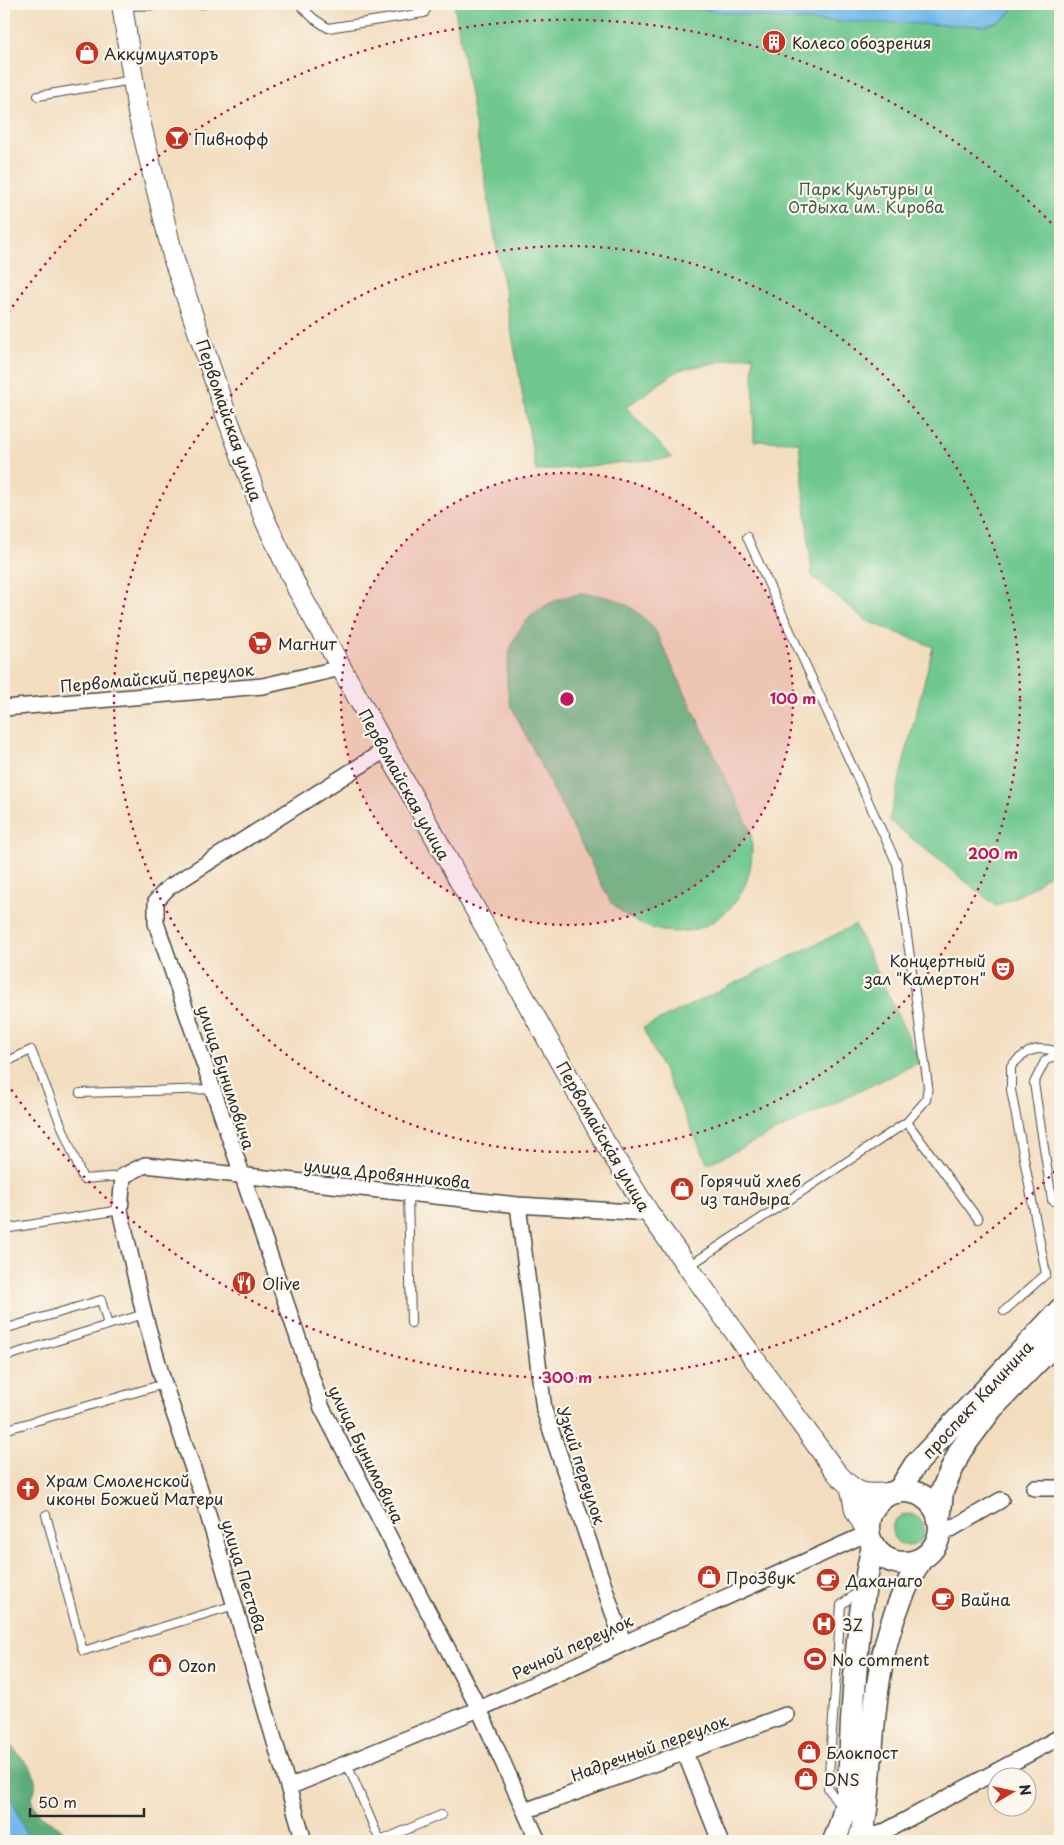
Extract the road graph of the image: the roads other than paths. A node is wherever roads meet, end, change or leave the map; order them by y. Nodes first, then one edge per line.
1 (204, 4) edge
2 (299, 4) edge
3 (429, 4) edge
4 (122, 5) edge
5 (132, 80) junction
6 (38, 96) dead end
7 (747, 537) dead end
8 (341, 668) junction
9 (4, 708) edge
10 (385, 750) junction
11 (1060, 1052) edge
12 (4, 1063) edge
13 (214, 1089) junction
14 (80, 1093) dead end
15 (907, 1122) junction
16 (241, 1175) junction
17 (124, 1176) junction
18 (408, 1193) junction
19 (1060, 1204) edge
20 (518, 1205) junction
21 (120, 1210) junction
22 (649, 1213) junction
23 (978, 1219) dead end
24 (4, 1229) edge
25 (687, 1267) junction
26 (1004, 1310) dead end
27 (1060, 1310) edge
28 (144, 1314) junction
29 (411, 1323) dead end
30 (108, 1325) junction
31 (4, 1329) edge
32 (1060, 1338) edge
33 (4, 1357) edge
34 (164, 1384) junction
35 (4, 1430) edge
36 (1034, 1488) dead end
37 (1060, 1488) edge
38 (851, 1489) junction
39 (898, 1492) junction
40 (1002, 1500) dead end
41 (46, 1514) dead end
42 (939, 1529) junction
43 (870, 1540) junction
44 (921, 1559) junction
45 (235, 1606) junction
46 (624, 1642) junction
47 (479, 1709) junction
48 (786, 1715) dead end
49 (1060, 1737) edge
50 (685, 1753) junction
51 (347, 1764) junction
52 (289, 1787) junction
53 (525, 1811) junction
54 (441, 1815) dead end
55 (860, 1840) edge
56 (304, 1841) edge
57 (538, 1841) edge
58 (720, 1841) edge
59 (834, 1841) edge

1 - 4 lane
2 - 3 lane
4 - 5 street, Первомайская улица
5 - 6 lane
5 - 8 street, Первомайская улица
7 - 15 lane
8 - 9 street, Первомайский переулок
8 - 10 street, Первомайская улица
10 - 13 street, улица Бунимовича
10 - 22 street, Первомайская улица
11 - 19 lane
11 - 26 lane
12 - 17 lane
13 - 14 lane
13 - 16 street, улица Бунимовича
15 - 23 lane
15 - 25 lane
16 - 17 street, улица Дровянникова
16 - 18 street, улица Дровянникова
16 - 47 street, улица Бунимовича
17 - 21 street, улица Пестова
18 - 20 street, улица Дровянникова
18 - 29 lane
20 - 22 street, улица Дровянникова
20 - 46 street, Узкий переулок
21 - 24 lane
21 - 28 street, улица Пестова
22 - 25 street, Первомайская улица
25 - 38 street, Первомайская улица
27 - 39 main road, проспект Калинина
28 - 30 lane
28 - 34 street, улица Пестова
30 - 31 lane
30 - 33 lane
32 - 42 main road, проспект Калинина
34 - 35 lane
34 - 45 street, улица Пестова
36 - 37 street
38 - 39 street
38 - 43 street, Первомайская улица
39 - 42 main road
39 - 43 main road, проспект Калинина
40 - 42 street
41 - 45 lane
42 - 44 main road
43 - 44 main road
43 - 46 street, Речной переулок
43 - 59 main road, проспект Калинина
44 - 55 main road
45 - 52 street, улица Пестова
46 - 47 street, Речной переулок
47 - 51 street, Речной переулок
47 - 53 street, улица Бунимовича
48 - 50 street, Надречный переулок
49 - 55 street
50 - 53 street, Надречный переулок
50 - 58 street
51 - 52 street, Речной переулок
51 - 54 lane
52 - 56 street, улица Пестова
53 - 57 street, улица Бунимовича

